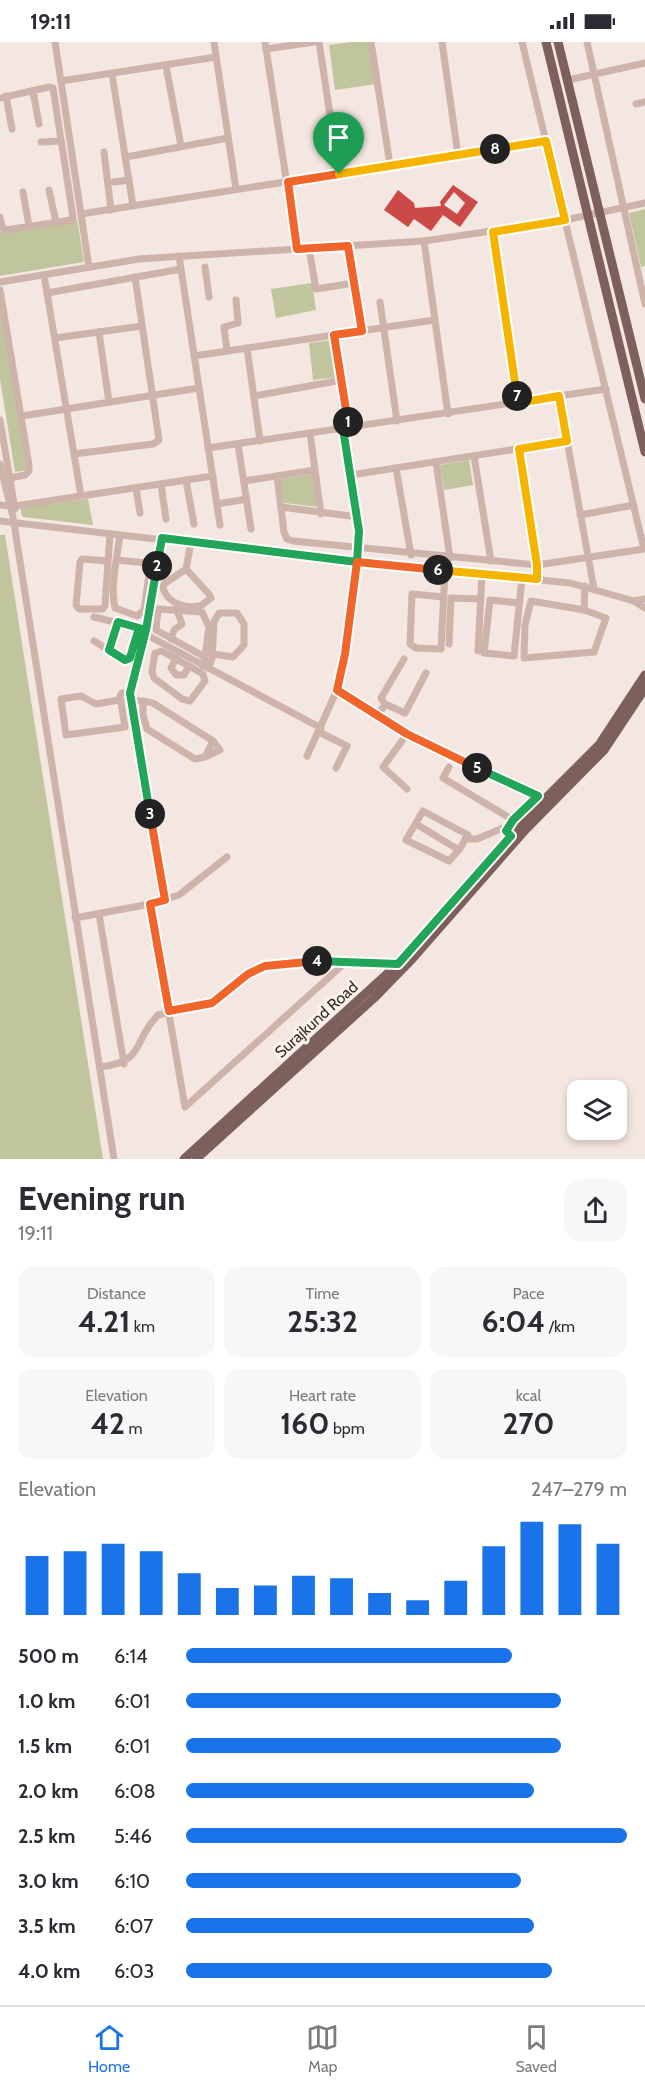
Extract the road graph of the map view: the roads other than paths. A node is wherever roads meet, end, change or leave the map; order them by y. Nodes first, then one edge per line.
1 (55, 42) edge
2 (214, 42) edge
3 (314, 42) edge
4 (320, 42) edge
5 (371, 42) edge
6 (442, 42) edge
7 (522, 42) edge
8 (546, 42) edge
9 (558, 42) edge
10 (587, 42) edge
11 (266, 46) edge
12 (216, 57) junction
13 (645, 63) edge
14 (166, 66) junction
15 (112, 74) junction
16 (594, 74) junction
17 (568, 80) junction
18 (61, 81) junction
19 (33, 91) junction
20 (3, 97) edge
21 (645, 102) edge
22 (636, 104) dead end
23 (39, 124) dead end
24 (12, 129) dead end
25 (228, 138) junction
26 (61, 141) junction
27 (546, 141) junction
28 (41, 142) dead end
29 (181, 146) junction
30 (104, 152) dead end
31 (458, 155) junction
32 (126, 157) junction
33 (390, 165) junction
34 (339, 174) junction
35 (129, 180) junction
36 (114, 182) dead end
37 (288, 182) junction
38 (236, 189) junction
39 (49, 190) dead end
40 (23, 192) dead end
41 (645, 203) edge
42 (133, 206) junction
43 (624, 208) junction
44 (111, 210) junction
45 (601, 213) junction
46 (81, 214) junction
47 (588, 216) junction
48 (0, 217) edge
49 (565, 220) junction
50 (56, 222) junction
51 (1, 226) edge
52 (29, 226) junction
53 (493, 232) junction
54 (424, 242) junction
55 (348, 246) junction
56 (297, 249) junction
57 (309, 249) junction
58 (179, 256) junction
59 (90, 267) junction
60 (205, 267) dead end
61 (181, 269) junction
62 (642, 272) edge
63 (44, 275) junction
64 (135, 277) junction
65 (0, 282) edge
66 (354, 283) junction
67 (0, 290) edge
68 (47, 293) junction
69 (209, 297) dead end
70 (236, 300) dead end
71 (380, 302) dead end
72 (645, 304) edge
73 (434, 320) junction
74 (142, 326) junction
75 (383, 327) junction
76 (362, 331) junction
77 (99, 332) junction
78 (334, 335) junction
79 (55, 338) junction
80 (247, 348) junction
81 (227, 351) junction
82 (194, 356) junction
83 (342, 380) junction
84 (199, 388) junction
85 (606, 389) junction
86 (153, 396) junction
87 (254, 396) junction
88 (559, 396) junction
89 (645, 399) edge
90 (109, 402) junction
91 (518, 403) junction
92 (67, 409) junction
93 (448, 414) junction
94 (22, 416) junction
95 (0, 420) edge
96 (397, 421) junction
97 (346, 428) junction
98 (310, 434) junction
99 (260, 441) junction
100 (567, 441) junction
101 (238, 444) junction
102 (208, 448) junction
103 (519, 449) junction
104 (645, 452) edge
105 (74, 454) junction
106 (474, 456) junction
107 (436, 462) junction
108 (0, 464) edge
109 (396, 468) junction
110 (315, 470) junction
111 (351, 475) junction
112 (213, 476) junction
113 (277, 476) junction
114 (10, 478) junction
115 (186, 480) junction
116 (244, 481) junction
117 (161, 484) junction
118 (136, 488) junction
119 (81, 496) junction
120 (247, 499) junction
121 (217, 504) junction
122 (0, 505) edge
123 (634, 505) junction
124 (12, 506) junction
125 (281, 507) junction
126 (140, 513) dead end
127 (321, 514) junction
128 (580, 515) junction
129 (358, 517) junction
130 (166, 519) dead end
131 (13, 520) junction
132 (0, 521) edge
133 (194, 524) dead end
134 (220, 525) dead end
135 (251, 529) dead end
136 (110, 534) junction
137 (120, 535) junction
138 (162, 538) junction
139 (191, 542) junction
140 (359, 549) junction
141 (411, 555) junction
142 (450, 558) junction
143 (589, 559) junction
144 (117, 560) junction
145 (108, 561) junction
146 (491, 561) junction
147 (357, 562) junction
148 (537, 565) junction
149 (186, 568) junction
150 (445, 570) junction
151 (482, 573) junction
152 (522, 578) junction
153 (537, 579) junction
154 (585, 586) junction
155 (594, 589) junction
156 (444, 597) junction
157 (481, 599) junction
158 (645, 599) edge
159 (634, 601) junction
160 (519, 603) junction
161 (176, 608) junction
162 (645, 608) edge
163 (584, 610) junction
164 (94, 617) dead end
165 (118, 622) junction
166 (143, 631) junction
167 (171, 639) junction
168 (94, 641) dead end
169 (449, 644) dead end
170 (109, 650) junction
171 (478, 651) dead end
172 (213, 654) junction
173 (204, 657) junction
174 (404, 659) dead end
175 (183, 660) junction
176 (206, 667) junction
177 (426, 673) dead end
178 (645, 675) edge
179 (645, 688) edge
180 (337, 690) junction
181 (131, 697) junction
182 (119, 700) junction
183 (144, 701) junction
184 (385, 704) junction
185 (378, 716) junction
186 (320, 730) junction
187 (407, 734) junction
188 (307, 756) dead end
189 (449, 767) dead end
190 (336, 768) dead end
191 (406, 789) dead end
192 (541, 798) junction
193 (513, 820) junction
194 (416, 824) junction
195 (508, 833) junction
196 (465, 839) junction
197 (459, 850) junction
198 (227, 857) dead end
199 (165, 900) junction
200 (150, 904) junction
201 (99, 914) junction
202 (75, 918) junction
203 (346, 962) junction
204 (398, 964) junction
205 (169, 1011) junction
206 (124, 1064) junction
207 (100, 1067) junction
208 (114, 1159) edge
209 (184, 1159) edge
210 (196, 1159) edge

1 - 18 street
2 - 12 street
3 - 11 street
4 - 34 street
5 - 33 street
6 - 31 street
7 - 27 street
8 - 47 main road
9 - 17 main road
10 - 16 street
11 - 37 street
12 - 14 street
12 - 25 street
13 - 16 street
14 - 15 street
14 - 29 street
15 - 18 street
15 - 32 street
16 - 17 street
16 - 43 street
17 - 45 main road
18 - 46 street
19 - 20 street
19 - 23 street
19 - 26 street
20 - 24 street
21 - 22 street
25 - 29 street
25 - 38 street
26 - 28 street
26 - 50 street
27 - 31 street
27 - 49 street
29 - 32 street
30 - 44 street
31 - 33 street
32 - 35 street
33 - 34 street
34 - 37 street
35 - 36 street
35 - 42 street
37 - 38 street
37 - 56 street
38 - 42 street
39 - 50 street
40 - 52 street
41 - 43 street
42 - 44 street
43 - 45 street
43 - 62 street
44 - 46 street
45 - 47 street
45 - 89 main road
46 - 59 street
47 - 49 street
47 - 104 main road
48 - 51 street
49 - 53 street
49 - 85 street
50 - 52 street
51 - 52 street
53 - 54 street
53 - 91 street
54 - 55 street
54 - 73 street
55 - 57 street
55 - 66 street
56 - 57 street
56 - 58 street
57 - 66 street
58 - 59 street
58 - 61 street
59 - 63 street
60 - 69 street
61 - 64 street
61 - 82 street
62 - 72 street
63 - 65 street
63 - 68 street
64 - 68 street
64 - 74 street
66 - 76 street
67 - 94 street
68 - 79 street
70 - 81 street
71 - 75 street
73 - 75 street
73 - 93 street
74 - 77 street
74 - 86 street
75 - 76 street
75 - 96 street
76 - 78 street
77 - 79 street
77 - 90 street
78 - 80 street
78 - 83 street
79 - 92 street
80 - 81 street
80 - 87 street
81 - 82 street
82 - 84 street
83 - 87 street
83 - 97 street
84 - 86 street
84 - 102 street
85 - 88 street
85 - 123 street
86 - 90 street
86 - 105 street
87 - 99 street
88 - 91 street
88 - 100 street
90 - 92 street
91 - 93 street
92 - 94 street
92 - 105 street
93 - 96 street
94 - 114 street
95 - 114 street
96 - 97 street
97 - 98 street
97 - 111 street
98 - 99 street
98 - 110 street
99 - 101 street
100 - 103 street
100 - 128 street
101 - 102 street
101 - 116 street
102 - 112 street
103 - 106 street
103 - 148 street
105 - 119 street
106 - 107 street
106 - 146 street
107 - 109 street
107 - 142 street
108 - 124 street
109 - 111 street
109 - 141 street
110 - 113 street
110 - 127 street
111 - 129 street
112 - 115 street
112 - 121 street
113 - 116 street
113 - 125 street
114 - 124 street
115 - 117 street
115 - 133 street
116 - 120 street
117 - 118 street
117 - 130 street
118 - 119 street
118 - 126 street
119 - 124 street
120 - 121 street
120 - 135 street
121 - 134 street
122 - 124 street
123 - 128 street
123 - 143 street
124 - 131 street
125 - 127 street
125 - 140 street
127 - 129 street
128 - 143 street
129 - 140 street
131 - 132 street
131 - 136 street
131 - 202 street
136 - 137 street
136 - 145 street
137 - 138 street
137 - 144 street
138 - 139 street
138 - 166 street
139 - 147 street
139 - 149 street
140 - 141 street
140 - 147 street
141 - 142 street
142 - 146 street
143 - 148 street
143 - 155 street
144 - 144 street
145 - 145 street
146 - 148 street
147 - 150 street
147 - 180 street
148 - 153 street
149 - 149 street
150 - 151 street
150 - 156 street
151 - 152 street
151 - 157 street
152 - 153 street
152 - 160 street
153 - 154 street
154 - 155 street
154 - 163 street
155 - 159 street
156 - 156 street
157 - 169 street
157 - 171 street
158 - 159 street
159 - 162 street
160 - 160 street
161 - 167 street
161 - 167 street
161 - 173 street
163 - 163 street
164 - 165 street
165 - 166 street
165 - 170 street
166 - 170 street
166 - 175 street
166 - 181 street
167 - 173 street
168 - 170 street
172 - 172 street
172 - 176 street
173 - 176 street
174 - 184 street
175 - 175 street
175 - 176 street
176 - 186 street
177 - 184 street
178 - 192 main road, Surajkund Road
179 - 210 main road, Surajkund Road
180 - 185 street
180 - 186 street
181 - 182 street
181 - 183 street
181 - 199 street
182 - 182 street
183 - 183 street
184 - 185 street
185 - 187 street
186 - 188 street
186 - 190 street
187 - 191 street
187 - 192 street
189 - 193 street
192 - 193 street
192 - 195 main road, Surajkund Road
193 - 195 street
194 - 196 street
194 - 197 street
194 - 197 street
195 - 196 street
195 - 204 main road, Surajkund Road
196 - 197 street
198 - 199 street
199 - 200 street
200 - 201 street
200 - 205 street
201 - 202 street
201 - 206 street
202 - 207 street
203 - 204 street
203 - 205 street
203 - 205 street
204 - 209 main road, Surajkund Road
205 - 206 street
206 - 207 street
207 - 208 street

